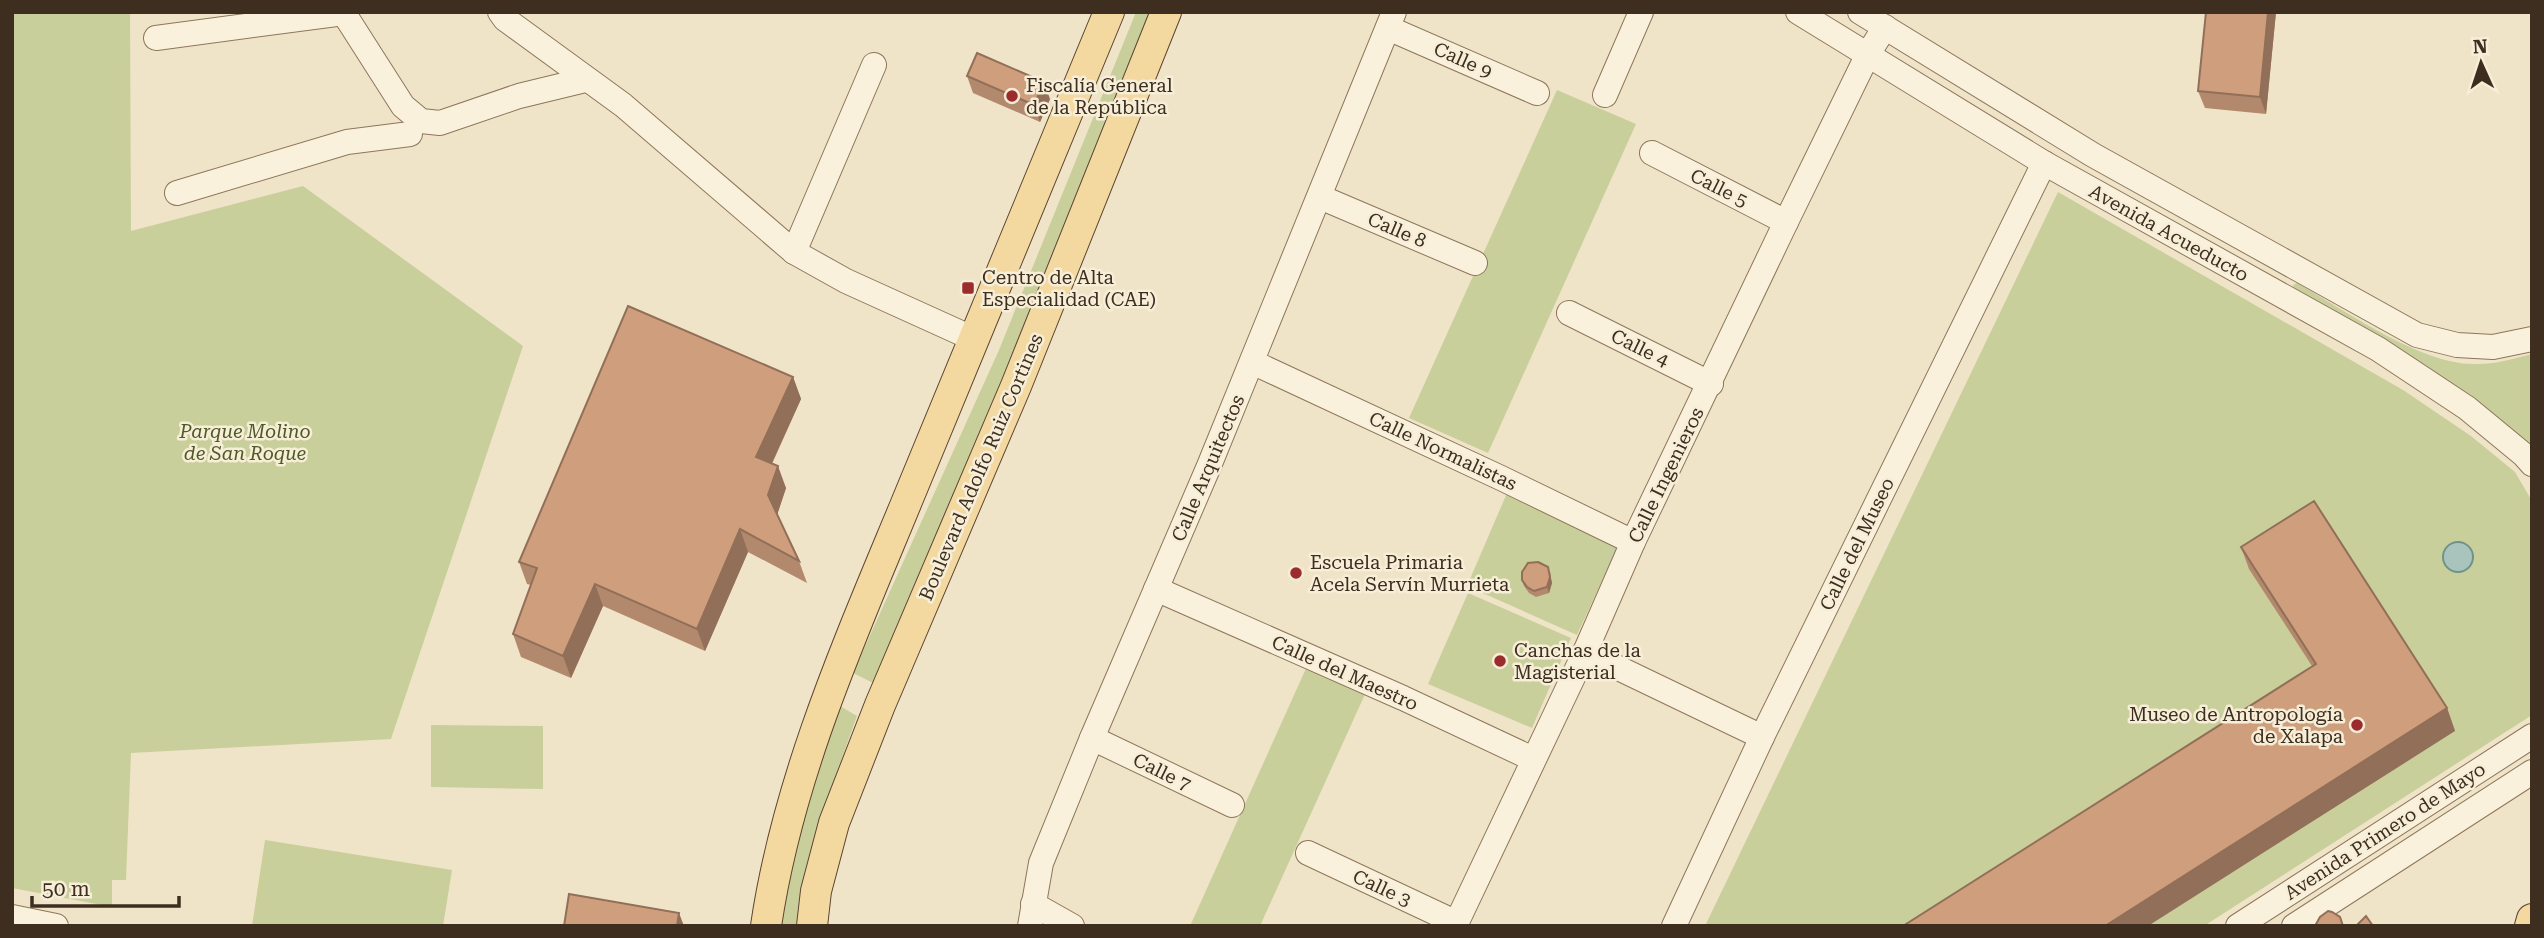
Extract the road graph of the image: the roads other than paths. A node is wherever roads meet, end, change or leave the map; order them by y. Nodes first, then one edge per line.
1 (499, 12) edge
2 (1109, 12) edge
3 (1166, 12) edge
4 (1641, 12) edge
5 (1798, 12) edge
6 (1860, 12) edge
7 (344, 13) edge
8 (1391, 20) edge
9 (1885, 27) junction
10 (156, 38) dead end
11 (1868, 54) junction
12 (874, 65) dead end
13 (585, 79) junction
14 (1537, 93) dead end
15 (1605, 95) dead end
16 (415, 128) junction
17 (1652, 153) dead end
18 (2093, 155) junction
19 (2044, 163) junction
20 (292, 173) dead end
21 (2078, 182) junction
22 (177, 193) dead end
23 (1320, 197) junction
24 (1786, 222) junction
25 (794, 252) junction
26 (1475, 263) dead end
27 (2291, 264) junction
28 (2274, 292) junction
29 (1569, 313) dead end
30 (974, 339) junction
31 (2532, 339) edge
32 (1252, 362) junction
33 (1711, 383) junction
34 (2532, 464) edge
35 (1633, 542) junction
36 (1156, 589) junction
37 (1585, 652) junction
38 (2532, 736) edge
39 (1762, 737) junction
40 (1092, 738) junction
41 (1533, 759) junction
42 (2532, 772) edge
43 (1231, 805) dead end
44 (1308, 853) dead end
45 (1032, 915) edge
46 (12, 917) edge
47 (2532, 919) edge
48 (1456, 924) edge
49 (56, 925) edge
50 (766, 926) edge
51 (812, 926) edge
52 (1072, 926) edge
53 (1674, 926) edge
54 (2238, 926) edge
55 (2294, 926) edge
56 (2530, 926) edge

1 - 13 street
2 - 30 main road
3 - 51 main road, Boulevard Adolfo Ruiz Cortines
4 - 15 street
5 - 11 street, Avenida Acueducto
6 - 9 street, Avenida Acueducto
7 - 10 street
7 - 16 street
8 - 14 street, Calle 9
8 - 23 street, Calle Arquitectos
9 - 11 street, Calle Ingenieros
9 - 18 street, Avenida Acueducto
11 - 19 street, Avenida Acueducto
11 - 24 street, Calle Ingenieros
12 - 25 street
13 - 16 street
13 - 25 street
16 - 20 street
16 - 22 street
17 - 24 street, Calle 5
18 - 21 street
18 - 27 street, Avenida Acueducto
19 - 21 street, Avenida Acueducto
19 - 39 street, Calle del Museo
21 - 28 street, Avenida Acueducto
23 - 26 street, Calle 8
23 - 32 street, Calle Arquitectos
24 - 33 street, Calle Ingenieros
25 - 30 street
27 - 28 street
27 - 31 street, Avenida Acueducto
28 - 34 street, Avenida Acueducto
29 - 33 street, Calle 4
30 - 50 main road
32 - 35 street, Calle Normalistas
32 - 36 street, Calle Arquitectos
33 - 35 street, Calle Ingenieros
35 - 37 street, Calle Ingenieros
36 - 40 street, Calle Arquitectos
36 - 41 street, Calle del Maestro
37 - 39 street
37 - 41 street, Calle Ingenieros
38 - 54 street, Avenida Primero de Mayo
39 - 53 street, Calle del Museo
40 - 43 street, Calle 7
40 - 45 street, Calle Arquitectos
41 - 48 street, Calle Ingenieros
42 - 55 street, Avenida Primero de Mayo
44 - 48 street, Calle 3
45 - 52 street
46 - 49 street
47 - 56 main road

